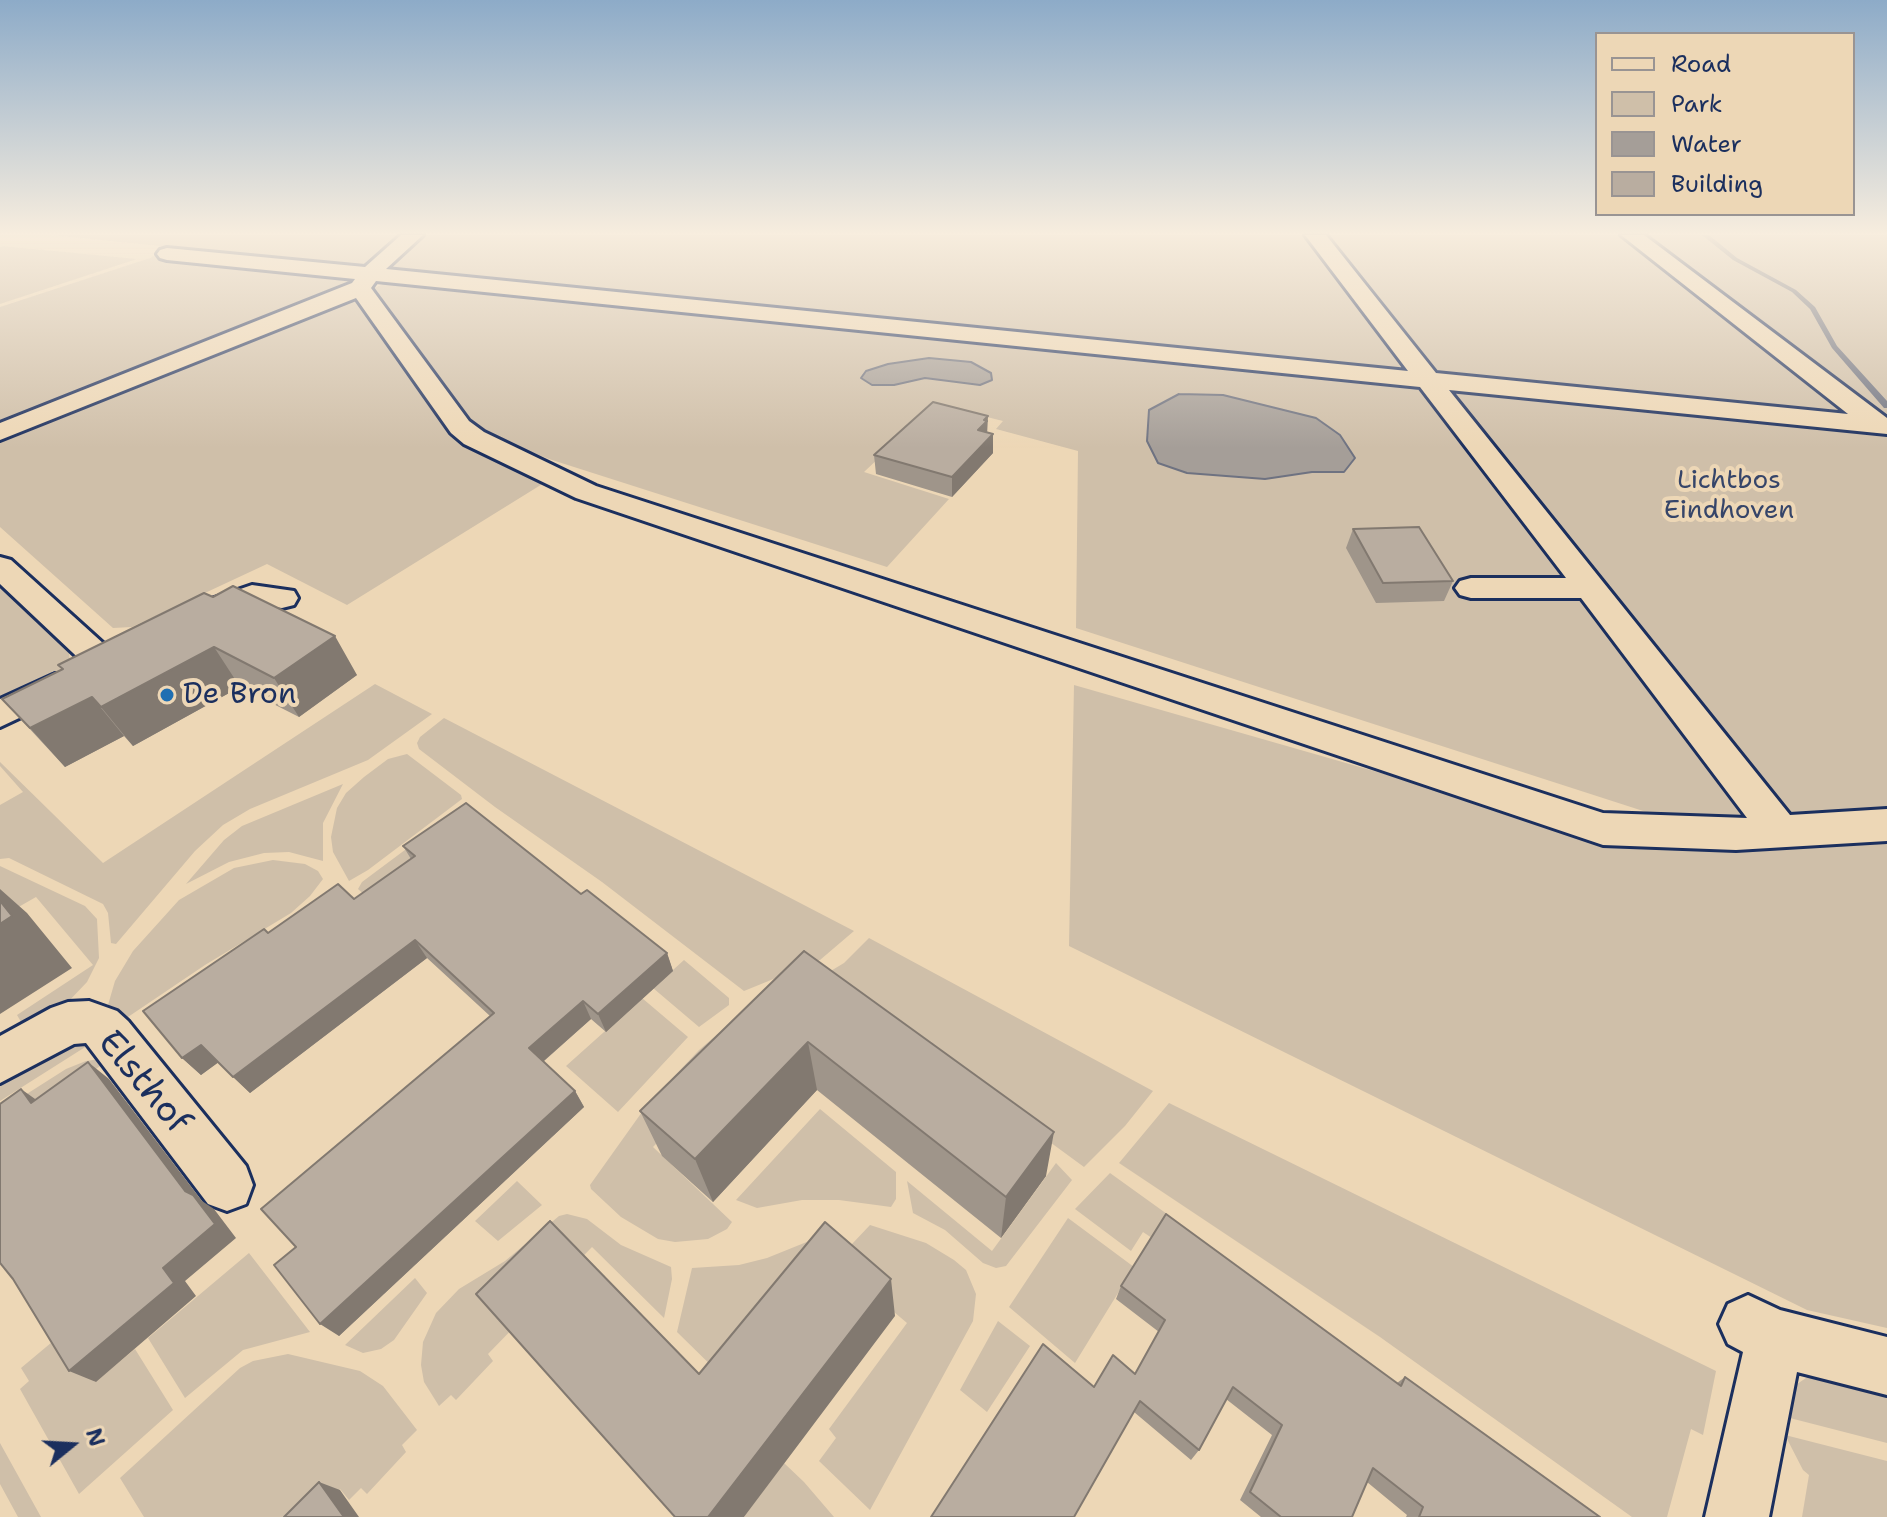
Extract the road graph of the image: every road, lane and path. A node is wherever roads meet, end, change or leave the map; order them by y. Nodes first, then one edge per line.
1 (307, 306) edge
2 (381, 306) edge
3 (627, 306) edge
4 (1369, 306) edge
5 (1724, 306) edge
6 (1424, 378) junction
7 (1884, 427) edge
8 (0, 432) edge
9 (0, 567) edge
10 (1471, 588) dead end
11 (1590, 588) junction
12 (282, 598) dead end
13 (169, 630) edge
14 (0, 714) edge
15 (1887, 825) edge
16 (1780, 831) junction
17 (0, 1061) edge
18 (227, 1185) dead end
19 (1887, 1366) edge
20 (1737, 1517) edge

1 - 8 street
2 - 16 street
3 - 6 street
4 - 6 street
5 - 7 street
6 - 7 street
6 - 11 street
9 - 14 street
10 - 11 street
11 - 16 street
12 - 13 street
15 - 16 street
17 - 18 street, Elsthof
19 - 20 street

